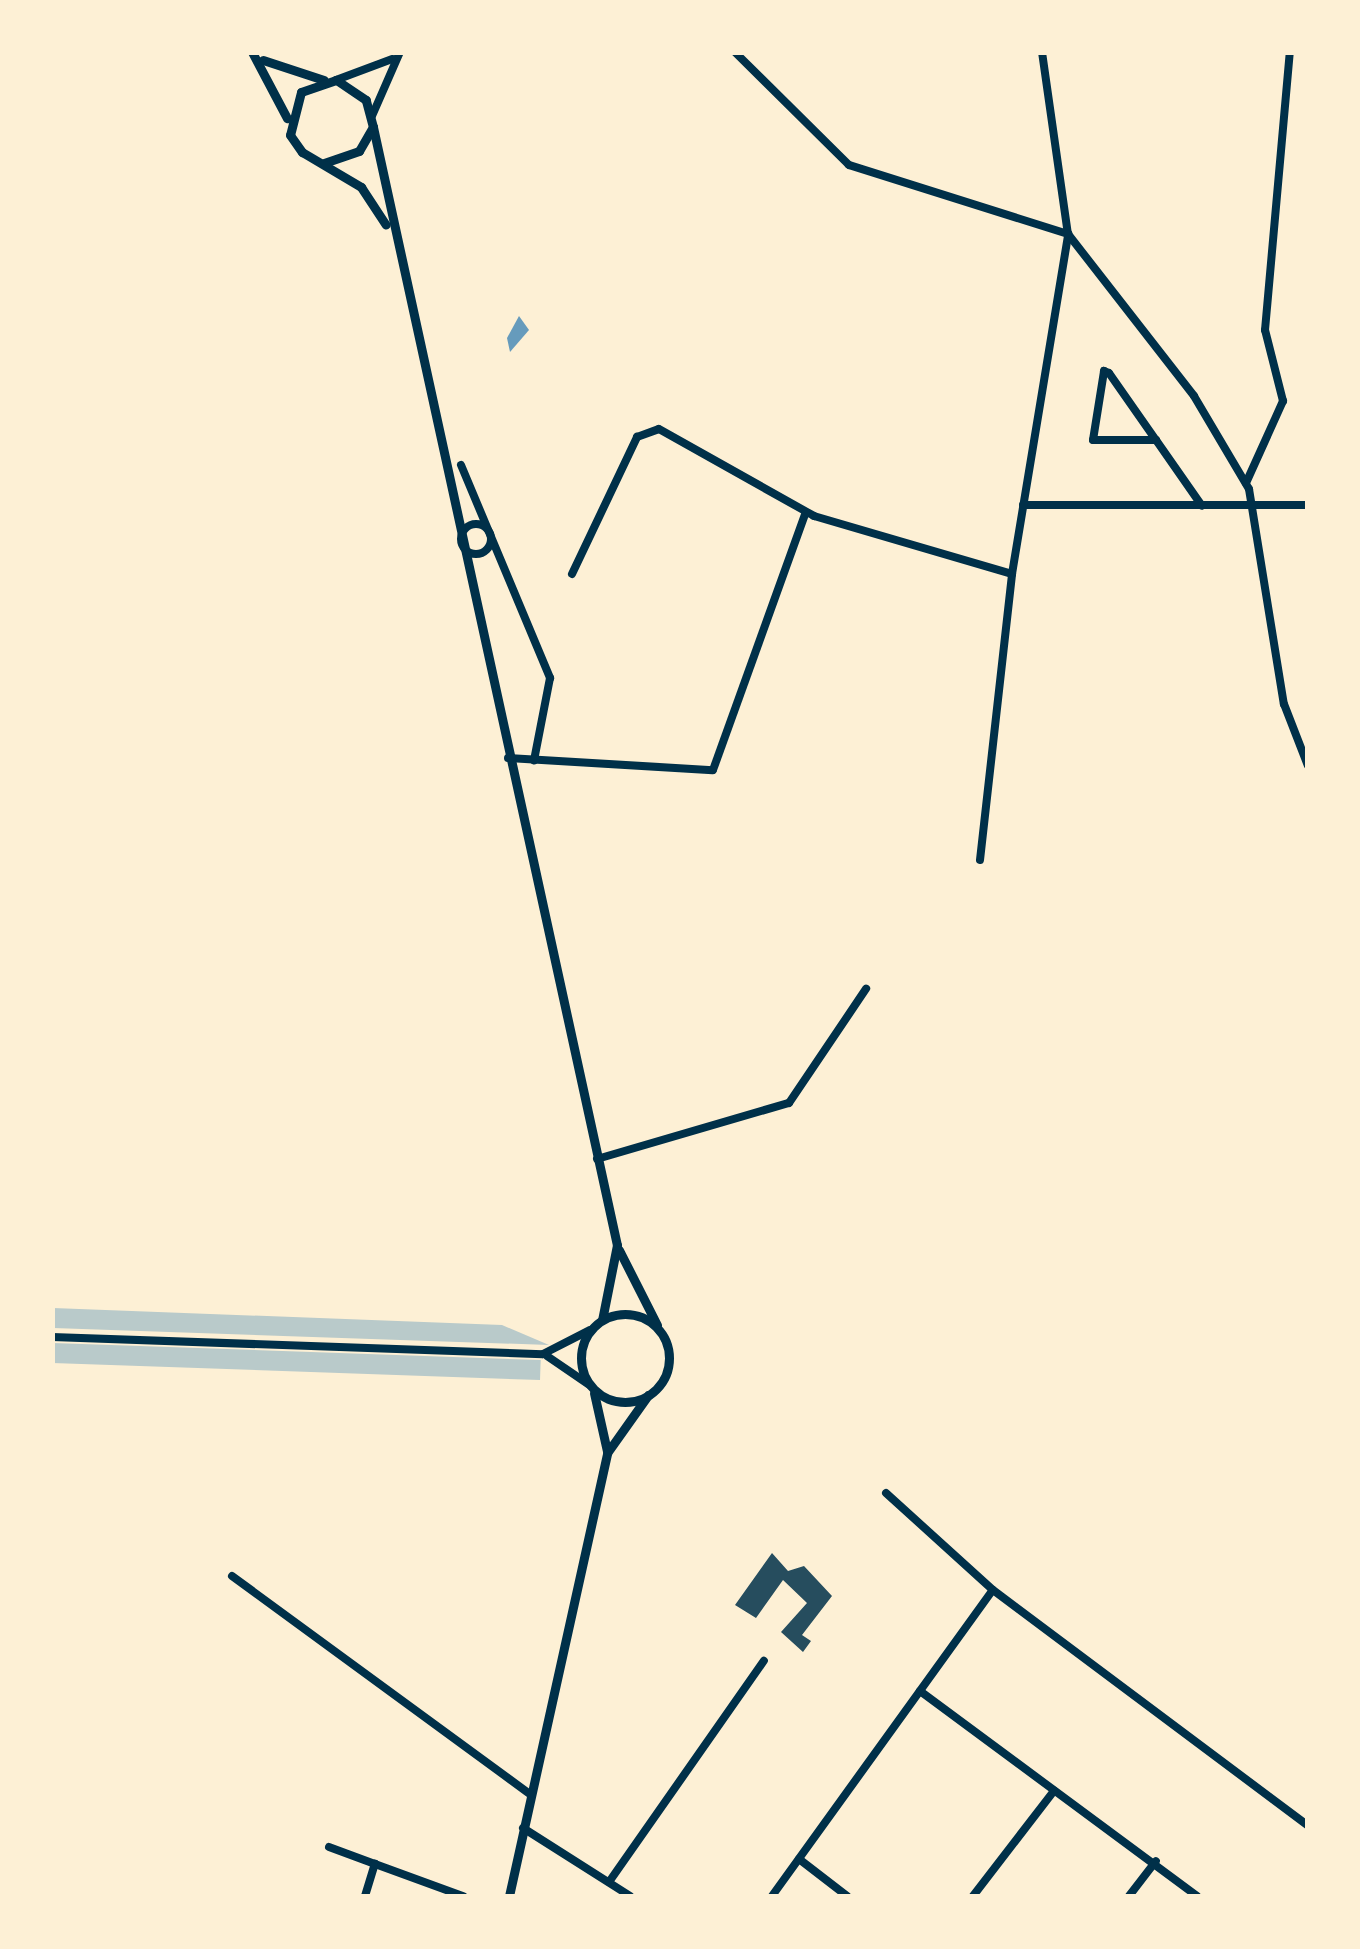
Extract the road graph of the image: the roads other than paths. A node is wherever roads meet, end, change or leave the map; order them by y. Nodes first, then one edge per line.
1 (400, 52) edge
2 (735, 52) edge
3 (1042, 52) edge
4 (1290, 52) edge
5 (254, 54) edge
6 (330, 80) junction
7 (372, 116) junction
8 (288, 120) junction
9 (373, 127) junction
10 (324, 163) junction
11 (1068, 234) junction
12 (392, 245) junction
13 (1156, 440) junction
14 (461, 465) dead end
15 (1246, 483) junction
16 (1023, 505) junction
17 (1308, 505) edge
18 (1202, 506) junction
19 (1256, 508) junction
20 (806, 512) junction
21 (490, 533) junction
22 (461, 544) junction
23 (572, 574) dead end
24 (1012, 574) junction
25 (508, 758) junction
26 (534, 760) junction
27 (1308, 766) edge
28 (980, 860) dead end
29 (866, 989) dead end
30 (598, 1159) junction
31 (617, 1244) junction
32 (602, 1320) junction
33 (590, 1330) junction
34 (661, 1332) junction
35 (52, 1337) edge
36 (543, 1354) junction
37 (591, 1386) junction
38 (648, 1395) junction
39 (607, 1453) junction
40 (886, 1492) dead end
41 (232, 1576) dead end
42 (993, 1590) junction
43 (764, 1661) dead end
44 (920, 1691) junction
45 (1054, 1790) junction
46 (530, 1794) junction
47 (1308, 1826) edge
48 (523, 1828) junction
49 (329, 1847) dead end
50 (799, 1859) junction
51 (1156, 1861) junction
52 (375, 1864) junction
53 (609, 1882) junction
54 (365, 1896) edge
55 (463, 1896) edge
56 (508, 1896) edge
57 (630, 1896) edge
58 (772, 1896) edge
59 (847, 1896) edge
60 (973, 1896) edge
61 (1129, 1896) edge
62 (1197, 1896) edge

1 - 6 street
1 - 7 street
2 - 11 street
3 - 11 street
4 - 15 street
5 - 6 street
5 - 8 street
6 - 7 street
6 - 8 street
7 - 9 street
8 - 10 street
9 - 10 street
9 - 12 street
10 - 12 street
11 - 15 street
11 - 16 street
12 - 22 street
13 - 13 street
13 - 18 street
14 - 21 street
15 - 19 street
16 - 18 street
16 - 24 street
17 - 19 street
18 - 19 street
19 - 27 street
20 - 23 street
20 - 24 street
20 - 26 street
21 - 22 street
21 - 22 street
21 - 26 street
22 - 25 street
24 - 28 street
25 - 26 street
25 - 30 street
29 - 30 street
30 - 31 street
31 - 32 street
31 - 34 street
32 - 33 street
32 - 34 street
33 - 36 street
33 - 37 street
34 - 38 street
35 - 36 street
36 - 37 street
37 - 38 street
37 - 39 street
38 - 39 street
39 - 46 street
40 - 42 street
41 - 46 street
42 - 44 street
42 - 47 street
43 - 53 street
44 - 45 street
44 - 50 street
45 - 51 street
45 - 60 street
46 - 48 street
48 - 53 street
48 - 56 street
49 - 52 street
50 - 58 street
50 - 59 street
51 - 61 street
51 - 62 street
52 - 54 street
52 - 55 street
53 - 57 street

